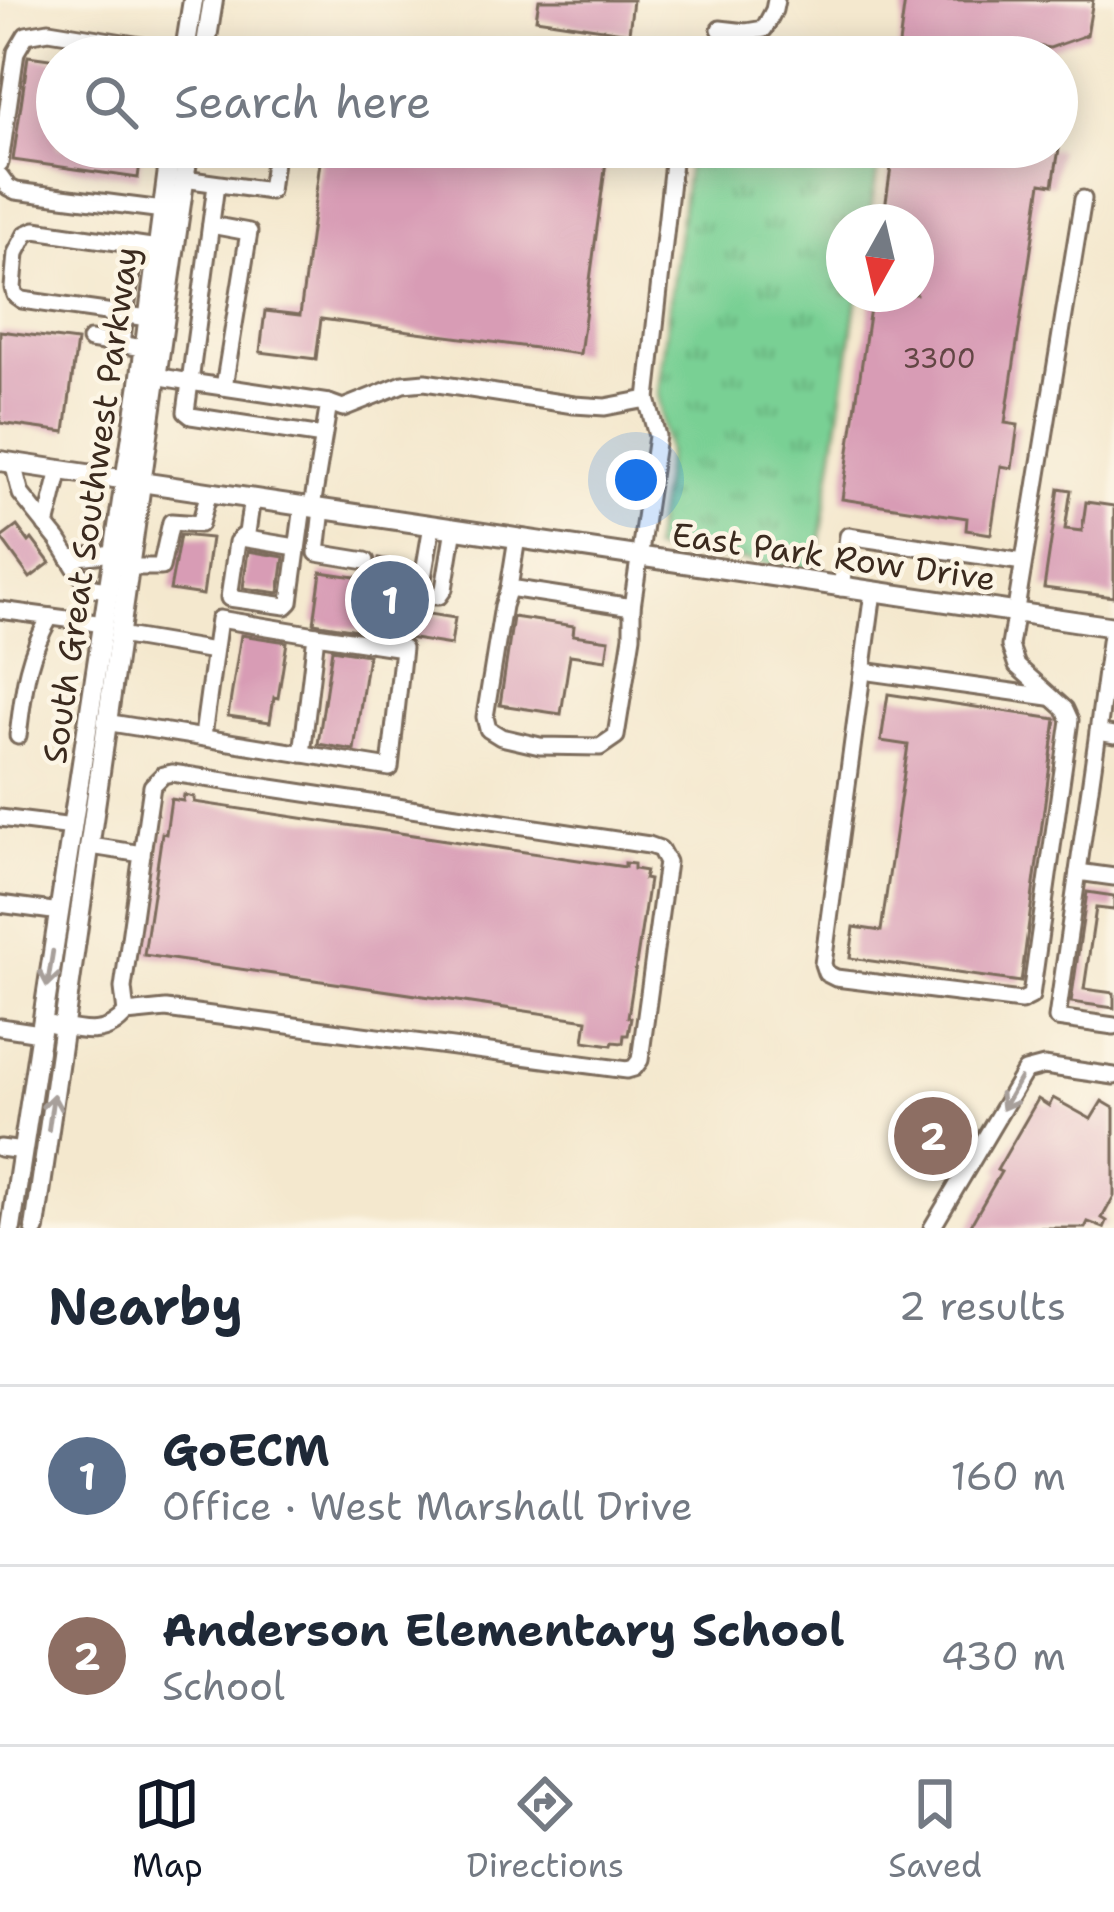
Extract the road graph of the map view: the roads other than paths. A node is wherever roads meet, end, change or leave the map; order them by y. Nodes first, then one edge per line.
1 (193, 0) edge
2 (213, 0) edge
3 (776, 0) edge
4 (720, 29) dead end
5 (77, 36) edge
6 (192, 36) edge
7 (199, 36) edge
8 (0, 163) edge
9 (174, 168) edge
10 (180, 168) edge
11 (273, 168) edge
12 (672, 168) edge
13 (0, 176) edge
14 (176, 177) junction
15 (216, 185) junction
16 (1083, 199) dead end
17 (163, 210) junction
18 (211, 225) junction
19 (135, 245) junction
20 (158, 248) junction
21 (125, 315) junction
22 (148, 318) junction
23 (90, 340) dead end
24 (121, 344) junction
25 (145, 347) junction
26 (156, 376) junction
27 (190, 382) junction
28 (224, 387) junction
29 (647, 399) junction
30 (329, 403) junction
31 (323, 436) junction
32 (7, 462) edge
33 (60, 470) junction
34 (134, 481) junction
35 (208, 492) junction
36 (252, 498) junction
37 (312, 507) junction
38 (432, 525) junction
39 (46, 526) junction
40 (454, 528) junction
41 (241, 538) junction
42 (517, 538) junction
43 (296, 547) junction
44 (114, 553) junction
45 (639, 557) junction
46 (68, 558) junction
47 (366, 560) dead end
48 (1023, 562) junction
49 (129, 567) junction
50 (509, 588) junction
51 (841, 588) junction
52 (109, 590) junction
53 (873, 592) junction
54 (632, 607) junction
55 (0, 610) edge
56 (1014, 612) junction
57 (50, 617) junction
58 (1113, 627) edge
59 (111, 630) junction
60 (316, 635) junction
61 (214, 651) junction
62 (863, 671) junction
63 (1052, 697) junction
64 (97, 720) junction
65 (1106, 734) edge
66 (18, 736) dead end
67 (203, 736) junction
68 (302, 754) junction
69 (0, 818) edge
70 (73, 827) junction
71 (91, 846) junction
72 (142, 854) junction
73 (1078, 872) junction
74 (1114, 877) edge
75 (0, 904) edge
76 (69, 914) junction
77 (126, 1013) junction
78 (62, 1026) junction
79 (1114, 1026) edge
80 (0, 1028) edge
81 (41, 1028) junction
82 (1114, 1076) edge
83 (0, 1148) edge
84 (23, 1150) junction
85 (11, 1228) edge
86 (34, 1228) edge
87 (932, 1228) edge

1 - 6 main road
2 - 7 main road
3 - 4 lane
5 - 8 lane
9 - 14 main road, South Great Southwest Parkway
10 - 14 main road, South Great Southwest Parkway
11 - 15 lane
12 - 29 lane
13 - 17 lane
14 - 15 lane
14 - 17 main road, South Great Southwest Parkway
14 - 26 main road, South Great Southwest Parkway
15 - 18 lane
16 - 48 lane
17 - 20 main road, South Great Southwest Parkway
18 - 27 lane
18 - 28 lane
19 - 20 lane
19 - 21 lane
19 - 21 lane
20 - 22 main road, South Great Southwest Parkway
21 - 22 lane
21 - 24 lane
22 - 25 main road, South Great Southwest Parkway
23 - 24 lane
24 - 25 lane
25 - 34 main road, South Great Southwest Parkway
26 - 27 lane
26 - 34 main road, South Great Southwest Parkway
27 - 28 lane
27 - 31 lane
28 - 30 lane
29 - 30 lane
29 - 45 lane
30 - 31 lane
31 - 37 lane
32 - 33 main road, East Park Row Drive
32 - 39 lane
33 - 34 main road, East Park Row Drive
33 - 39 lane
34 - 35 main road, East Park Row Drive
34 - 44 main road, South Great Southwest Parkway
34 - 49 main road, South Great Southwest Parkway
35 - 36 main road, East Park Row Drive
35 - 49 lane
36 - 37 main road, East Park Row Drive
36 - 41 lane
37 - 38 main road, East Park Row Drive
37 - 43 lane
37 - 47 lane
38 - 40 main road, East Park Row Drive
38 - 40 lane
39 - 46 lane
40 - 42 main road, East Park Row Drive
41 - 43 lane
41 - 43 lane
42 - 45 main road, East Park Row Drive
42 - 50 lane
44 - 46 lane
44 - 52 main road, South Great Southwest Parkway
45 - 51 main road, East Park Row Drive
45 - 54 lane
46 - 52 lane
48 - 51 lane
48 - 56 lane
49 - 59 main road, South Great Southwest Parkway
50 - 54 lane
50 - 54 lane
51 - 53 main road, East Park Row Drive
52 - 59 main road, South Great Southwest Parkway
53 - 56 main road, East Park Row Drive
53 - 62 lane
55 - 57 lane
56 - 58 main road, East Park Row Drive
56 - 63 lane
57 - 59 lane
57 - 66 lane
58 - 65 lane
59 - 61 lane
59 - 64 main road, South Great Southwest Parkway
60 - 61 lane
60 - 68 lane
60 - 68 lane
61 - 67 lane
62 - 63 lane
62 - 63 lane
64 - 67 lane
64 - 70 main road, South Great Southwest Parkway
64 - 71 main road, South Great Southwest Parkway
65 - 73 lane
67 - 68 lane
69 - 70 lane
70 - 76 main road, South Great Southwest Parkway
71 - 72 lane
71 - 76 main road, South Great Southwest Parkway
72 - 77 lane
72 - 77 lane
73 - 74 lane
73 - 79 lane
75 - 76 lane
76 - 78 main road, South Great Southwest Parkway
76 -> 81 main road, South Great Southwest Parkway
77 - 78 lane
78 - 81 lane
86 -> 78 main road, South Great Southwest Parkway
80 - 81 lane
81 - 84 main road, South Great Southwest Parkway
82 -> 87 lane
83 - 84 lane
84 - 85 main road, South Great Southwest Parkway

